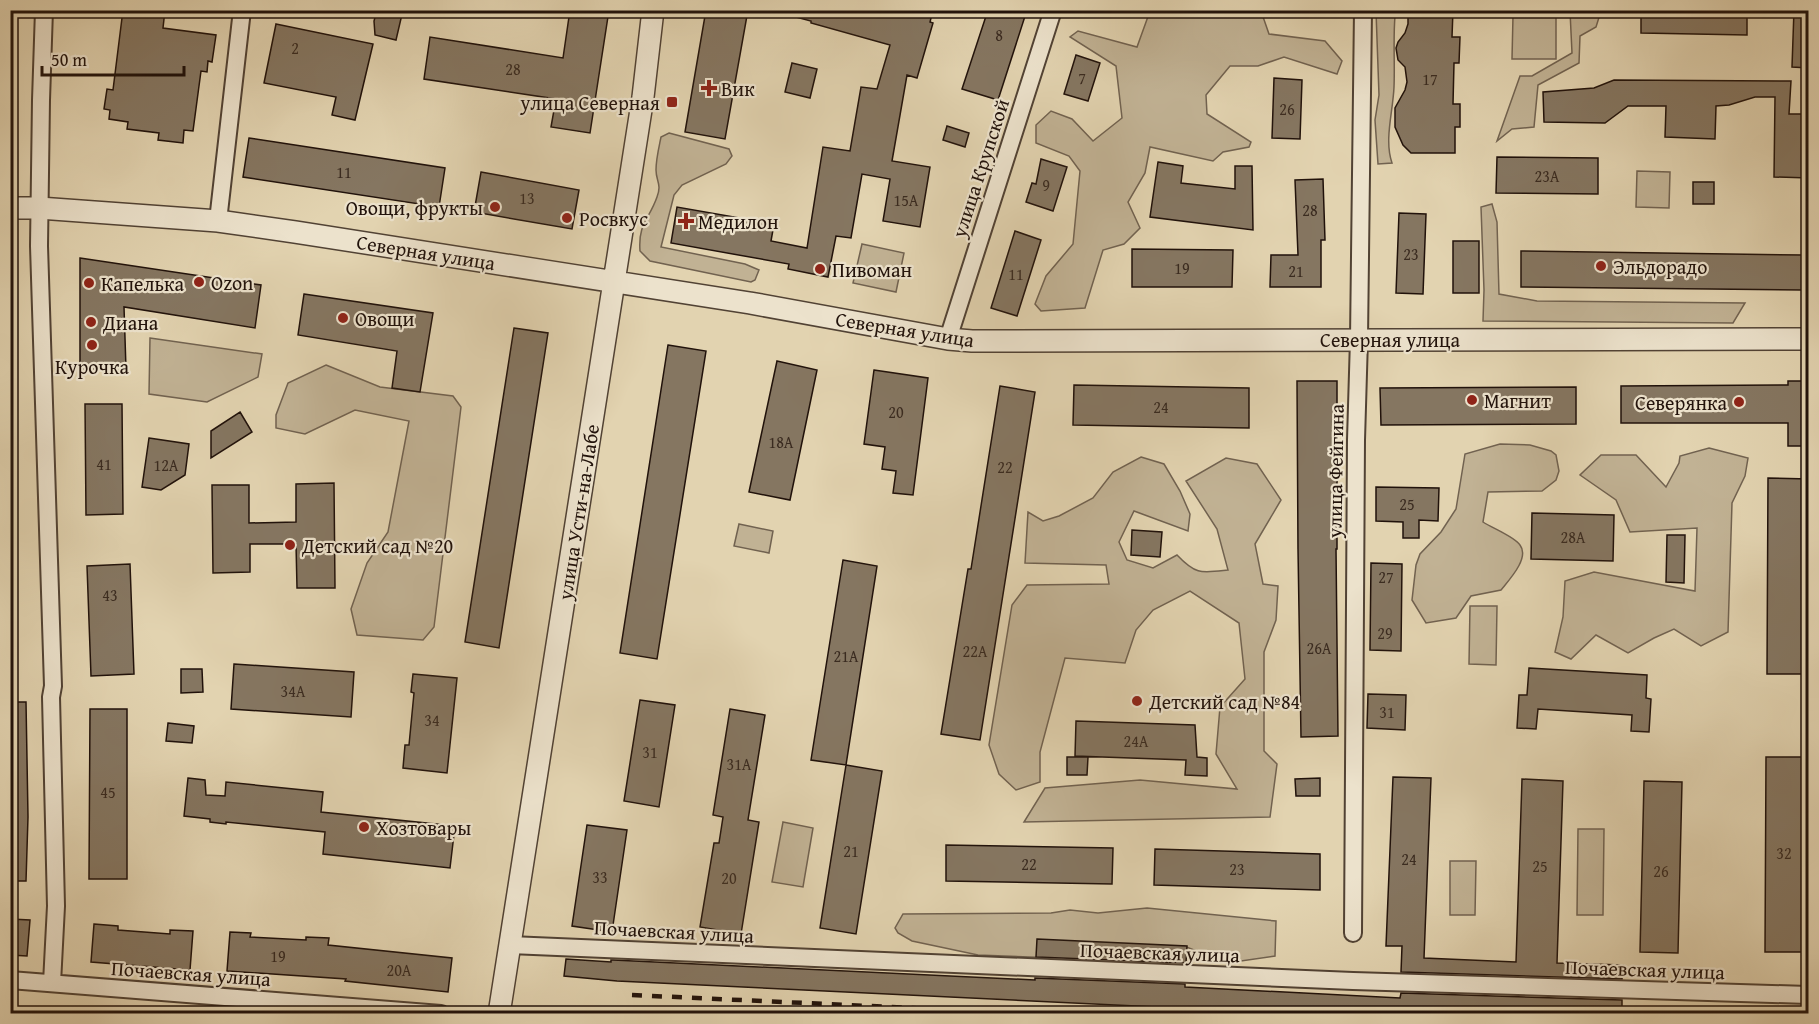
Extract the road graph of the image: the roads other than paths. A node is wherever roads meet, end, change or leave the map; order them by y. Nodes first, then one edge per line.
1 (44, 10) edge
2 (243, 10) edge
3 (653, 10) edge
4 (1053, 10) edge
5 (1363, 10) edge
6 (10, 208) edge
7 (39, 208) junction
8 (218, 221) junction
9 (614, 282) junction
10 (948, 339) junction
11 (1359, 339) junction
12 (1809, 339) edge
13 (1353, 933) dead end
14 (510, 945) junction
15 (10, 980) edge
16 (52, 983) junction
17 (1809, 995) edge
18 (441, 1014) edge
19 (500, 1014) edge

1 - 7 street
2 - 8 street
3 - 9 street, улица Усти-на-Лабе
4 - 10 street, улица Крупской
5 - 11 street, улица Фейгина
6 - 7 street, Северная улица
7 - 8 street, Северная улица
7 - 16 street
8 - 9 street, Северная улица
9 - 10 street, Северная улица
9 - 14 street, улица Усти-на-Лабе
10 - 11 street, Северная улица
11 - 12 street, Северная улица
11 - 13 street, улица Фейгина
14 - 17 street, Почаевская улица
14 - 19 street, улица Усти-на-Лабе
15 - 16 street, Почаевская улица
16 - 18 street, Почаевская улица

